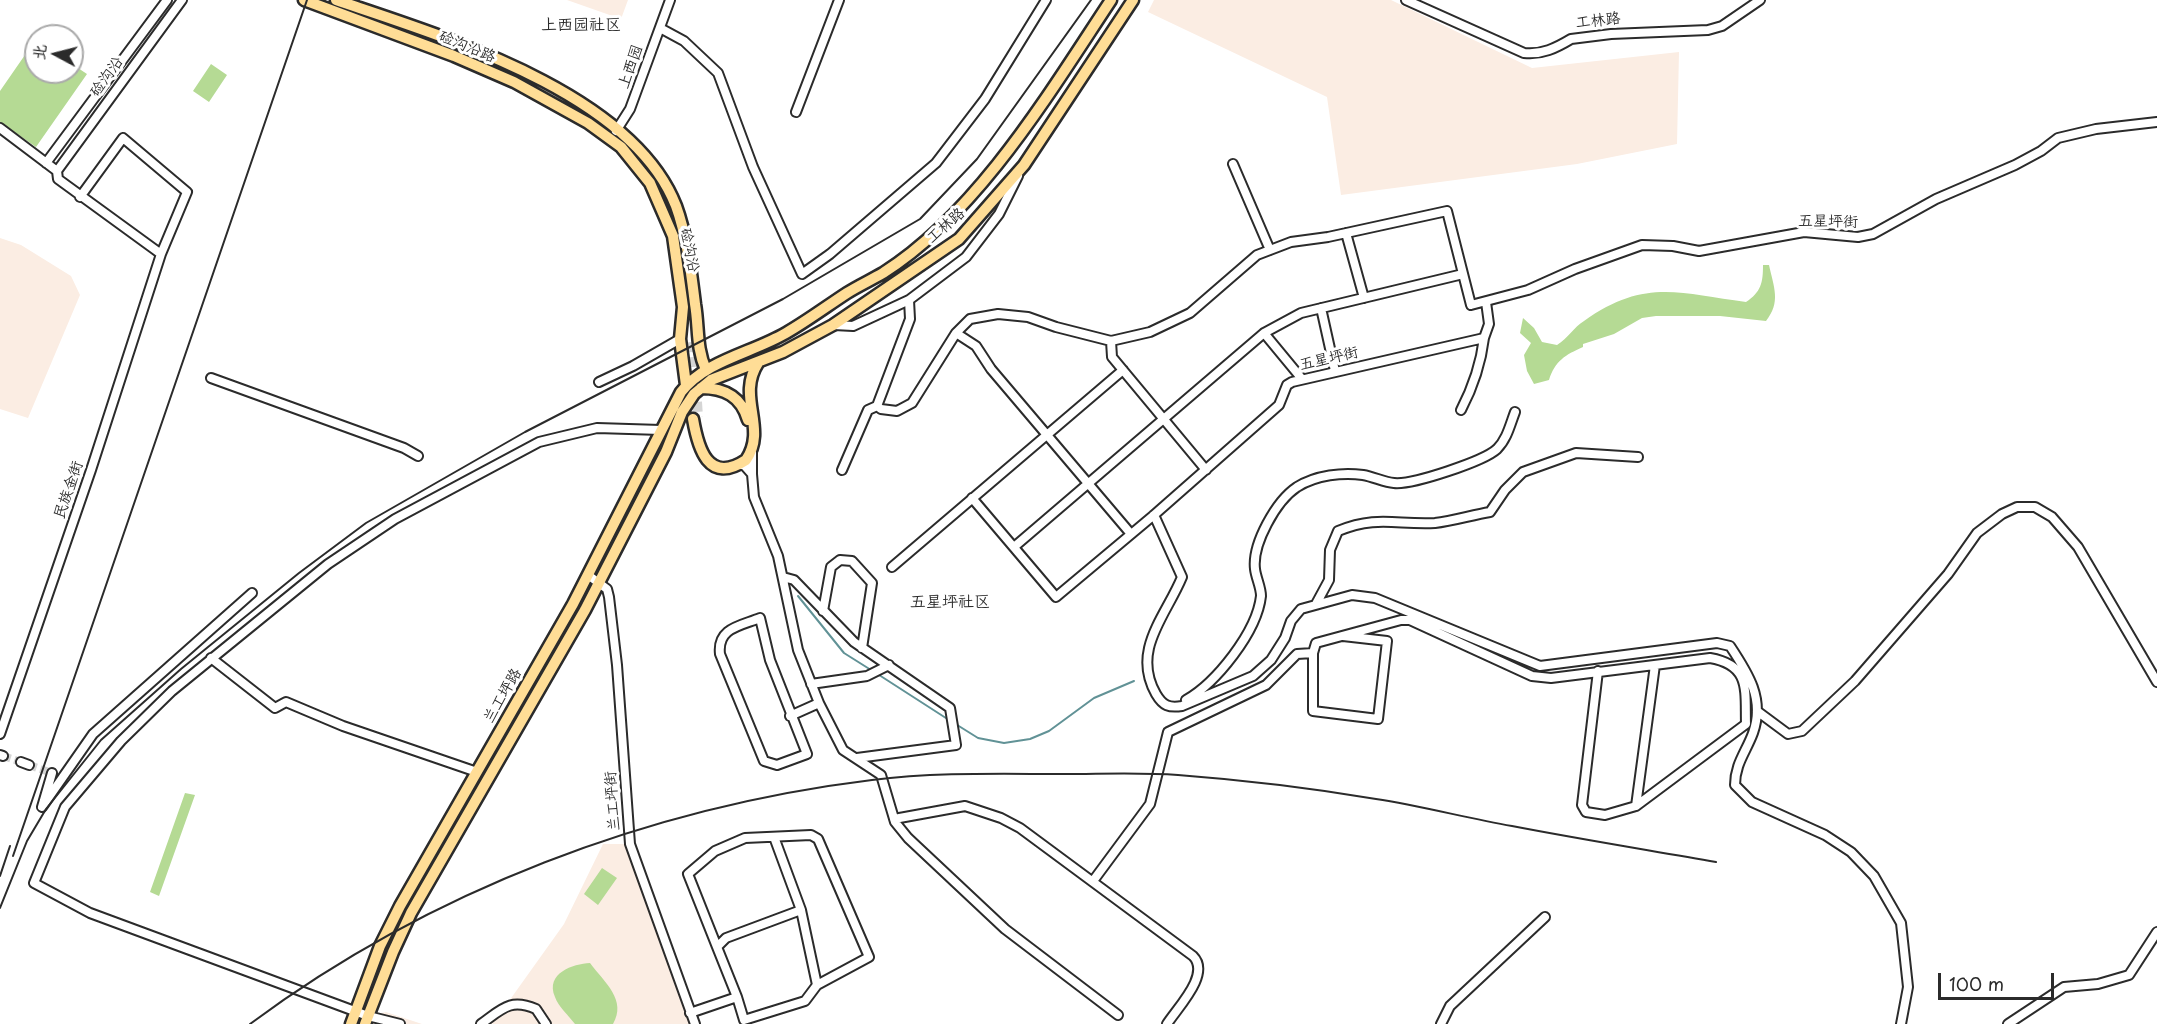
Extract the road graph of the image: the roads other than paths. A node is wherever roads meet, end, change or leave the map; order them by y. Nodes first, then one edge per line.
1 (166, 0) edge
2 (182, 0) edge
3 (304, 0) edge
4 (336, 0) edge
5 (670, 0) edge
6 (839, 0) edge
7 (1046, 0) edge
8 (1111, 0) edge
9 (1133, 0) edge
10 (1406, 0) edge
11 (1760, 0) edge
12 (660, 28) junction
13 (796, 112) dead end
14 (2157, 122) edge
15 (0, 128) edge
16 (618, 128) junction
17 (610, 139) junction
18 (46, 163) junction
19 (1233, 164) dead end
20 (1024, 165) junction
21 (57, 171) junction
22 (80, 197) junction
23 (1346, 233) junction
24 (1270, 250) junction
25 (161, 254) junction
26 (687, 258) junction
27 (1463, 274) junction
28 (1364, 298) junction
29 (909, 300) junction
30 (1486, 302) junction
31 (1321, 308) junction
32 (833, 325) junction
33 (956, 333) junction
34 (1264, 333) junction
35 (1484, 338) junction
36 (1111, 341) junction
37 (686, 342) junction
38 (699, 354) junction
39 (682, 359) junction
40 (758, 363) junction
41 (706, 370) junction
42 (1122, 370) junction
43 (1335, 371) junction
44 (211, 378) dead end
45 (1302, 379) junction
46 (599, 382) dead end
47 (686, 386) junction
48 (701, 388) junction
49 (877, 406) junction
50 (1461, 410) dead end
51 (1515, 412) dead end
52 (1164, 419) junction
53 (662, 430) junction
54 (1047, 435) junction
55 (752, 448) junction
56 (418, 456) dead end
57 (1638, 457) dead end
58 (738, 465) junction
59 (842, 470) dead end
60 (1206, 470) junction
61 (752, 474) junction
62 (1088, 484) junction
63 (972, 498) junction
64 (1154, 515) junction
65 (1131, 534) junction
66 (1014, 547) junction
67 (892, 567) dead end
68 (588, 575) junction
69 (783, 577) junction
70 (599, 582) junction
71 (252, 593) dead end
72 (1316, 604) junction
73 (824, 611) junction
74 (1343, 636) junction
75 (862, 648) junction
76 (1313, 653) junction
77 (211, 658) junction
78 (889, 665) junction
79 (1655, 665) junction
80 (1598, 671) junction
81 (2157, 681) edge
82 (811, 684) junction
83 (819, 703) junction
84 (1172, 708) junction
85 (1756, 711) junction
86 (3, 715) edge
87 (790, 716) junction
88 (0, 734) edge
89 (857, 758) junction
90 (477, 772) junction
91 (52, 773) dead end
92 (1636, 806) junction
93 (894, 819) junction
94 (774, 837) junction
95 (1093, 881) junction
96 (801, 910) junction
97 (1545, 917) dead end
98 (2157, 932) edge
99 (717, 947) junction
100 (817, 985) junction
101 (737, 998) junction
102 (356, 1010) junction
103 (690, 1012) junction
104 (1118, 1015) dead end
105 (367, 1020) edge
106 (351, 1024) edge
107 (400, 1024) edge
108 (482, 1024) edge
109 (546, 1024) edge
110 (695, 1024) edge
111 (1167, 1024) edge
112 (1441, 1024) edge
113 (1901, 1024) edge
114 (2008, 1024) edge

1 - 18 street, 硷沟沿
2 - 21 street, 硷沟沿
3 - 17 highway, 硷沟沿路
4 - 16 highway, 硷沟沿路
5 - 12 street, 上西园
6 - 13 street
7 - 12 street
8 - 41 highway, 工林路
9 - 20 highway, 工林路
10 - 11 street, 工林路
12 - 16 street, 上西园
14 - 30 street, 五星坪街
15 - 18 street
16 - 17 street, 上西园
16 - 26 highway, 硷沟沿
17 - 37 highway, 硷沟沿
18 - 21 street
19 - 24 street
20 - 29 street
20 - 32 highway, 工林路
21 - 22 street
22 - 25 street
22 - 25 street, 民族金街
23 - 24 street
23 - 27 street
23 - 28 street
24 - 36 street
25 - 86 street, 民族金街
26 - 37 highway
26 - 38 highway, 硷沟沿
27 - 28 street
27 - 30 street
28 - 31 street
29 - 32 street
29 - 49 street
30 - 35 street
31 - 34 street
31 - 43 street
32 - 40 highway, 工林路
33 - 36 street
33 - 49 street
33 - 54 street
34 - 45 street
34 - 52 street
35 - 43 street, 五星坪街
35 - 50 street
36 - 42 street
37 - 39 highway
37 - 46 street
38 - 39 highway
38 - 41 highway, 硷沟沿
39 - 47 highway
40 - 48 highway, 工林路
40 - 55 highway
41 - 47 highway, 工林路
42 - 52 street
42 - 54 street
43 - 45 street, 五星坪街
44 - 56 street
45 - 60 street, 五星坪街
47 - 53 highway, 兰工坪路
48 - 58 highway
48 - 70 highway, 兰工坪路
49 - 59 street
51 - 84 street
52 - 60 street
52 - 62 street
53 - 68 highway, 兰工坪路
53 - 77 street
54 - 62 street
54 - 63 street
55 - 58 highway
55 - 61 street
57 - 72 street
58 - 61 street
60 - 64 street, 五星坪街
61 - 69 street
62 - 65 street
62 - 66 street
63 - 66 street, 五星坪街
63 - 67 street
64 - 65 street, 五星坪街
64 - 84 street
65 - 66 street, 五星坪街
68 - 70 street
68 - 90 highway, 兰工坪路
69 - 73 street
69 - 82 street
70 - 103 street, 兰工坪街
70 - 105 highway, 兰工坪路
71 - 91 street
72 - 84 street
72 - 85 street
73 - 75 street
73 - 75 street
74 - 76 street
74 - 76 street
74 - 80 street
75 - 78 street
76 - 95 street
77 - 90 street
77 - 102 street
78 - 82 street
78 - 89 street
79 - 80 street
79 - 92 street
79 - 92 street
80 - 92 street
81 - 85 street
82 - 83 street
83 - 87 street
83 - 89 street
85 - 113 street
86 - 88 street, 民族金街
87 - 87 street
89 - 93 street
90 - 102 highway, 兰工坪路
93 - 95 street
93 - 104 street
94 - 96 street
94 - 99 street
94 - 100 street
95 - 111 street
96 - 99 street
96 - 100 street
97 - 112 street
98 - 114 street
99 - 101 street
100 - 101 street
101 - 103 street
102 - 105 street
102 - 106 highway, 兰工坪路
103 - 110 street, 兰工坪街
105 - 107 street
108 - 109 street

